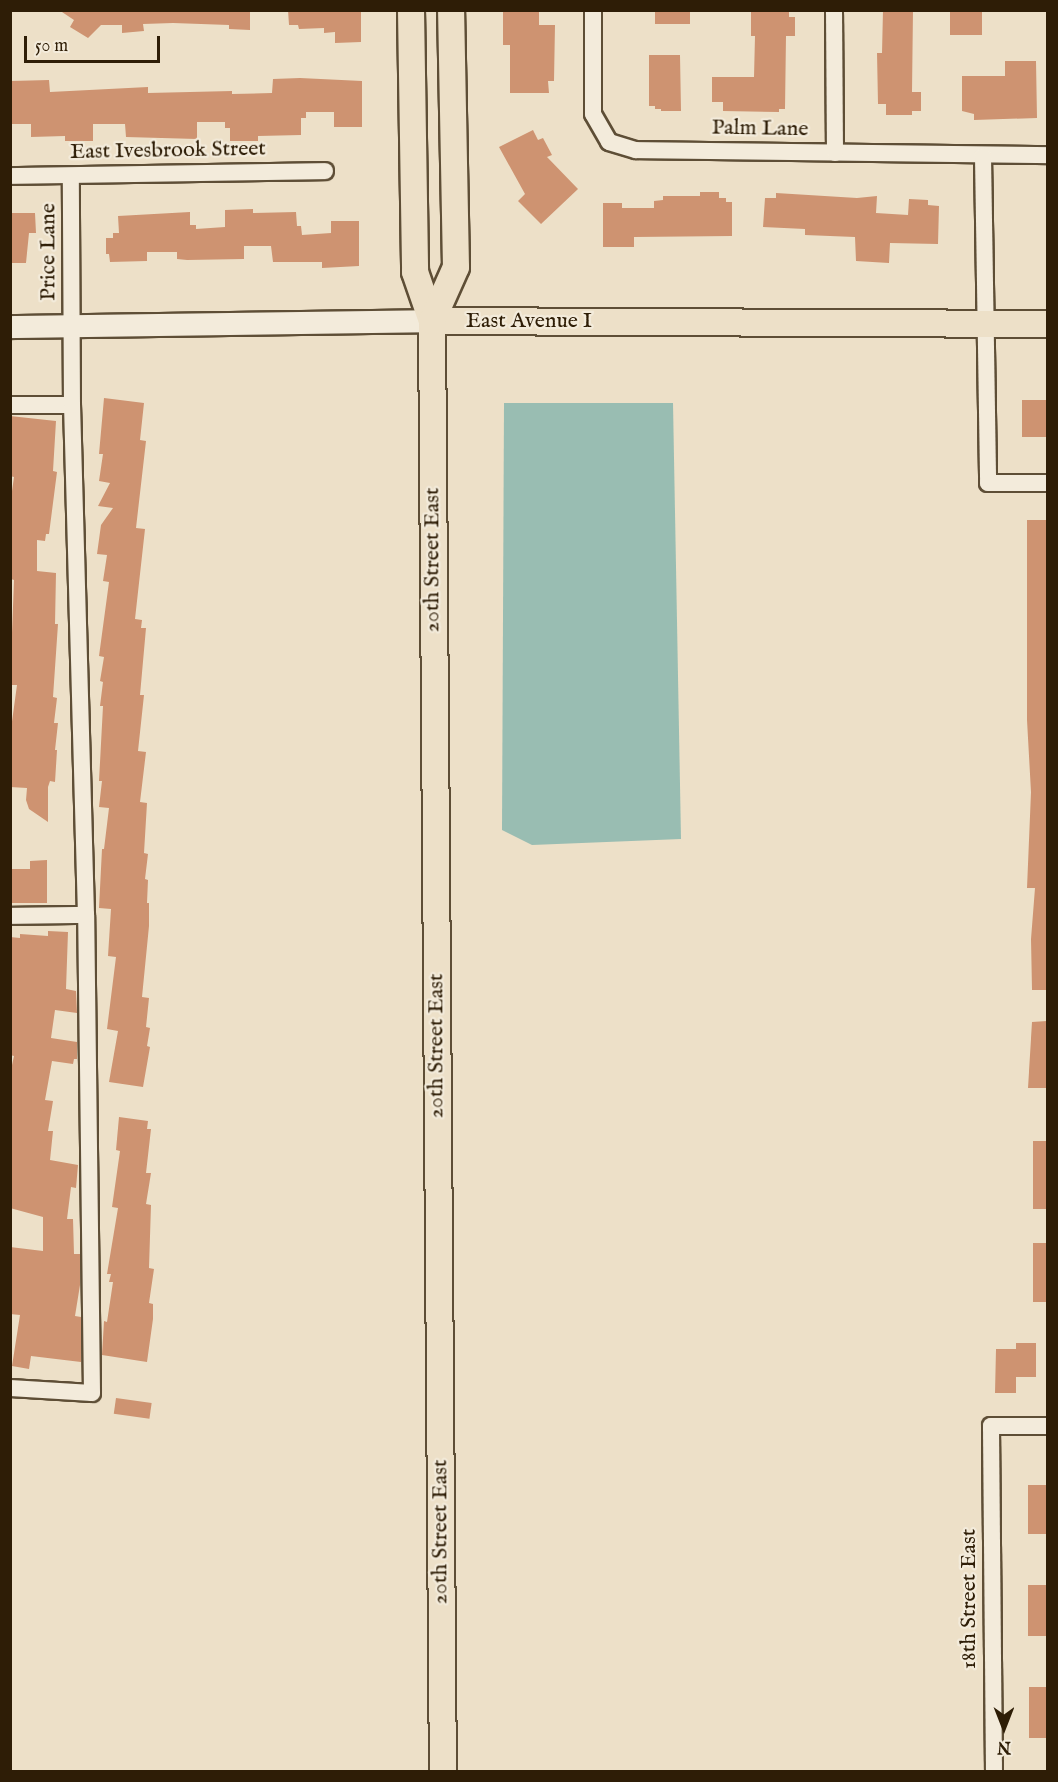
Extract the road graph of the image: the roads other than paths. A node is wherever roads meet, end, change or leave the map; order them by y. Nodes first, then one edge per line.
1 (411, 10) edge
2 (451, 10) edge
3 (593, 10) edge
4 (834, 10) edge
5 (835, 153) junction
6 (1047, 155) edge
7 (983, 156) junction
8 (325, 171) dead end
9 (10, 176) edge
10 (71, 176) junction
11 (432, 321) junction
12 (987, 324) junction
13 (1047, 324) edge
14 (10, 327) edge
15 (72, 327) junction
16 (10, 405) edge
17 (72, 405) junction
18 (1047, 483) edge
19 (86, 915) junction
20 (10, 916) edge
21 (10, 1388) edge
22 (1047, 1426) edge
23 (443, 1772) edge
24 (994, 1772) edge

1 - 11 main road, 20th Street East
2 - 11 main road, 20th Street East
3 - 5 street, Palm Lane
4 - 5 street
5 - 7 street, Palm Lane
6 - 7 street, Palm Lane
7 - 12 street
8 - 10 street, East Ivesbrook Street
9 - 10 street, East Ivesbrook Street
10 - 15 street, Price Lane
11 - 12 main road, East Avenue I
11 - 15 main road, East Avenue I
11 - 23 main road, 20th Street East
12 - 13 main road, East Avenue I
12 - 18 street
14 - 15 main road, East Avenue I
15 - 17 street, Price Lane
16 - 17 street
17 - 19 street, Price Lane
19 - 20 street
19 - 21 street, Price Lane
22 - 24 street, 18th Street East

